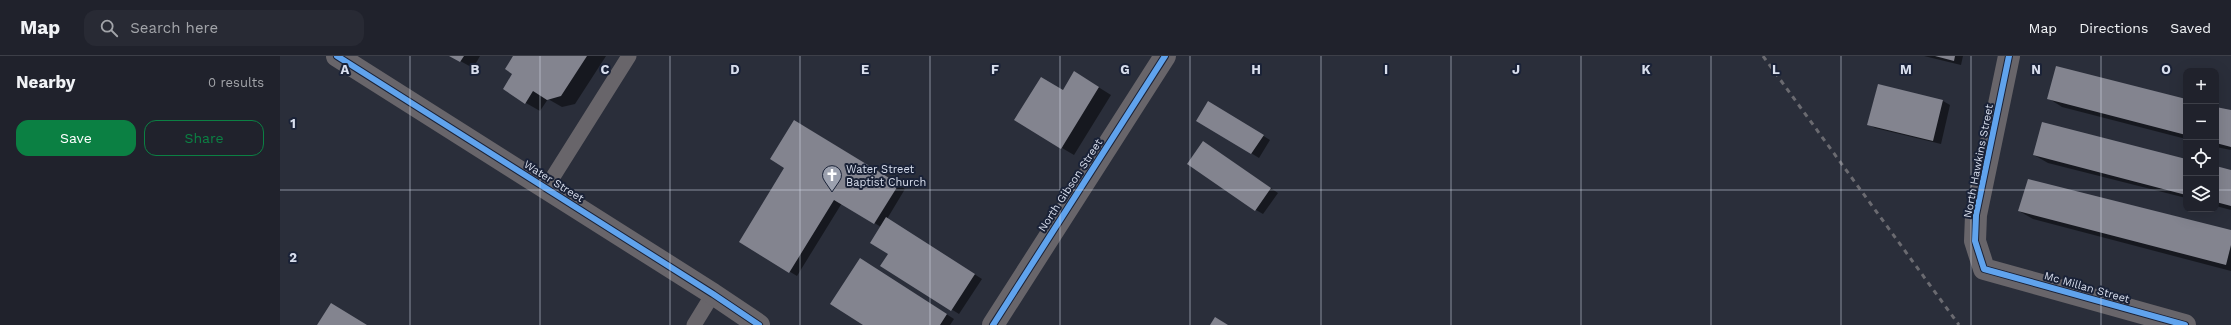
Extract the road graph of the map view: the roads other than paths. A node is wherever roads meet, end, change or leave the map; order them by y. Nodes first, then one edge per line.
1 (337, 56) edge
2 (629, 56) edge
3 (1165, 56) edge
4 (2009, 56) edge
5 (546, 188) junction
6 (1984, 269) joint
7 (713, 294) junction
8 (694, 325) edge
9 (759, 325) edge
10 (993, 325) edge
11 (2185, 325) edge

1 - 5 street, Water Street
2 - 5 lane
3 - 10 street, North Gibson Street
4 - 6 street, North Hawkins Street
5 - 7 street, Water Street
6 - 11 street, Mc Millan Street
7 - 8 lane
7 - 9 street, Water Street

